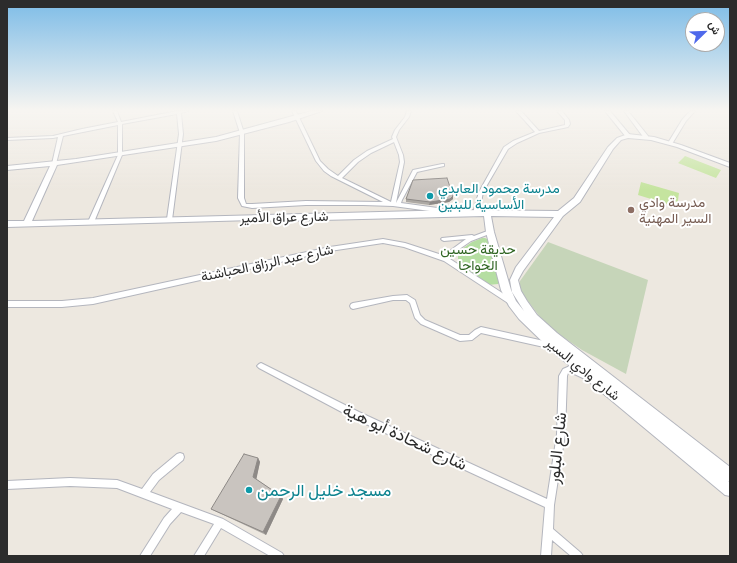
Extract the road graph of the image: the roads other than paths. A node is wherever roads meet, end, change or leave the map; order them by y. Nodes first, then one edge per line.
1 (42, 137) edge
2 (61, 137) edge
3 (120, 137) edge
4 (180, 137) edge
5 (218, 137) edge
6 (242, 137) edge
7 (307, 137) edge
8 (526, 137) edge
9 (624, 137) edge
10 (647, 137) edge
11 (673, 137) edge
12 (7, 139) edge
13 (395, 140) joint
14 (670, 143) junction
15 (179, 144) junction
16 (120, 155) junction
17 (54, 164) junction
18 (442, 165) dead end
19 (730, 165) edge
20 (7, 168) edge
21 (339, 178) junction
22 (394, 204) junction
23 (457, 213) junction
24 (476, 213) junction
25 (487, 213) junction
26 (560, 214) junction
27 (170, 220) junction
28 (91, 222) junction
29 (7, 224) edge
30 (26, 224) junction
31 (490, 232) junction
32 (476, 237) junction
33 (444, 239) dead end
34 (446, 259) junction
35 (499, 266) junction
36 (519, 268) junction
37 (512, 303) junction
38 (7, 304) edge
39 (353, 306) dead end
40 (556, 348) junction
41 (262, 366) dead end
42 (594, 378) junction
43 (180, 457) dead end
44 (730, 475) edge
45 (7, 485) edge
46 (730, 490) edge
47 (144, 493) junction
48 (550, 505) junction
49 (179, 508) junction
50 (220, 522) junction
51 (548, 531) junction
52 (145, 556) edge
53 (199, 556) edge
54 (279, 556) edge
55 (546, 556) edge
56 (578, 556) edge

1 - 12 street
2 - 17 street
3 - 16 street
4 - 15 street
5 - 15 main road
6 - 22 street
7 - 21 street
8 - 24 street
9 - 26 main road, شارع وادي السير
10 - 14 main road
11 - 14 street
13 - 21 street
13 - 22 street
14 - 19 main road
15 - 16 main road
15 - 27 street
16 - 17 main road
16 - 28 street
17 - 20 main road
17 - 30 main road
18 - 22 street
21 - 22 street
22 - 23 street
23 - 24 main road, شارع عراق الأمير
23 - 27 main road, شارع عراق الأمير
24 - 25 main road, شارع عراق الأمير
25 - 26 main road, شارع عراق الأمير
25 - 31 main road, شارع وادي السير
26 - 36 main road, شارع وادي السير
27 - 28 main road, شارع عراق الأمير
28 - 30 main road, شارع عراق الأمير
29 - 30 main road, شارع عراق الأمير
31 - 32 street
31 - 35 main road, شارع وادي السير
32 - 33 street
32 - 34 street
34 - 37 street, شارع عبد الرزاق الحباشنة
34 - 38 street, شارع عبد الرزاق الحباشنة
35 - 36 main road
35 - 37 main road, شارع وادي السير
36 - 44 main road, شارع وادي السير
37 - 40 main road, شارع وادي السير
39 - 40 street
40 - 42 main road, شارع وادي السير
41 - 48 street, شارع شحادة أبو هية
42 - 46 main road, شارع وادي السير
42 - 48 street, شارع البلور
43 - 47 street
45 - 47 street
47 - 49 street
48 - 51 street, شارع البلور
49 - 50 street
49 - 52 street
50 - 53 street
50 - 54 street
51 - 55 street, شارع البلور
51 - 56 street

